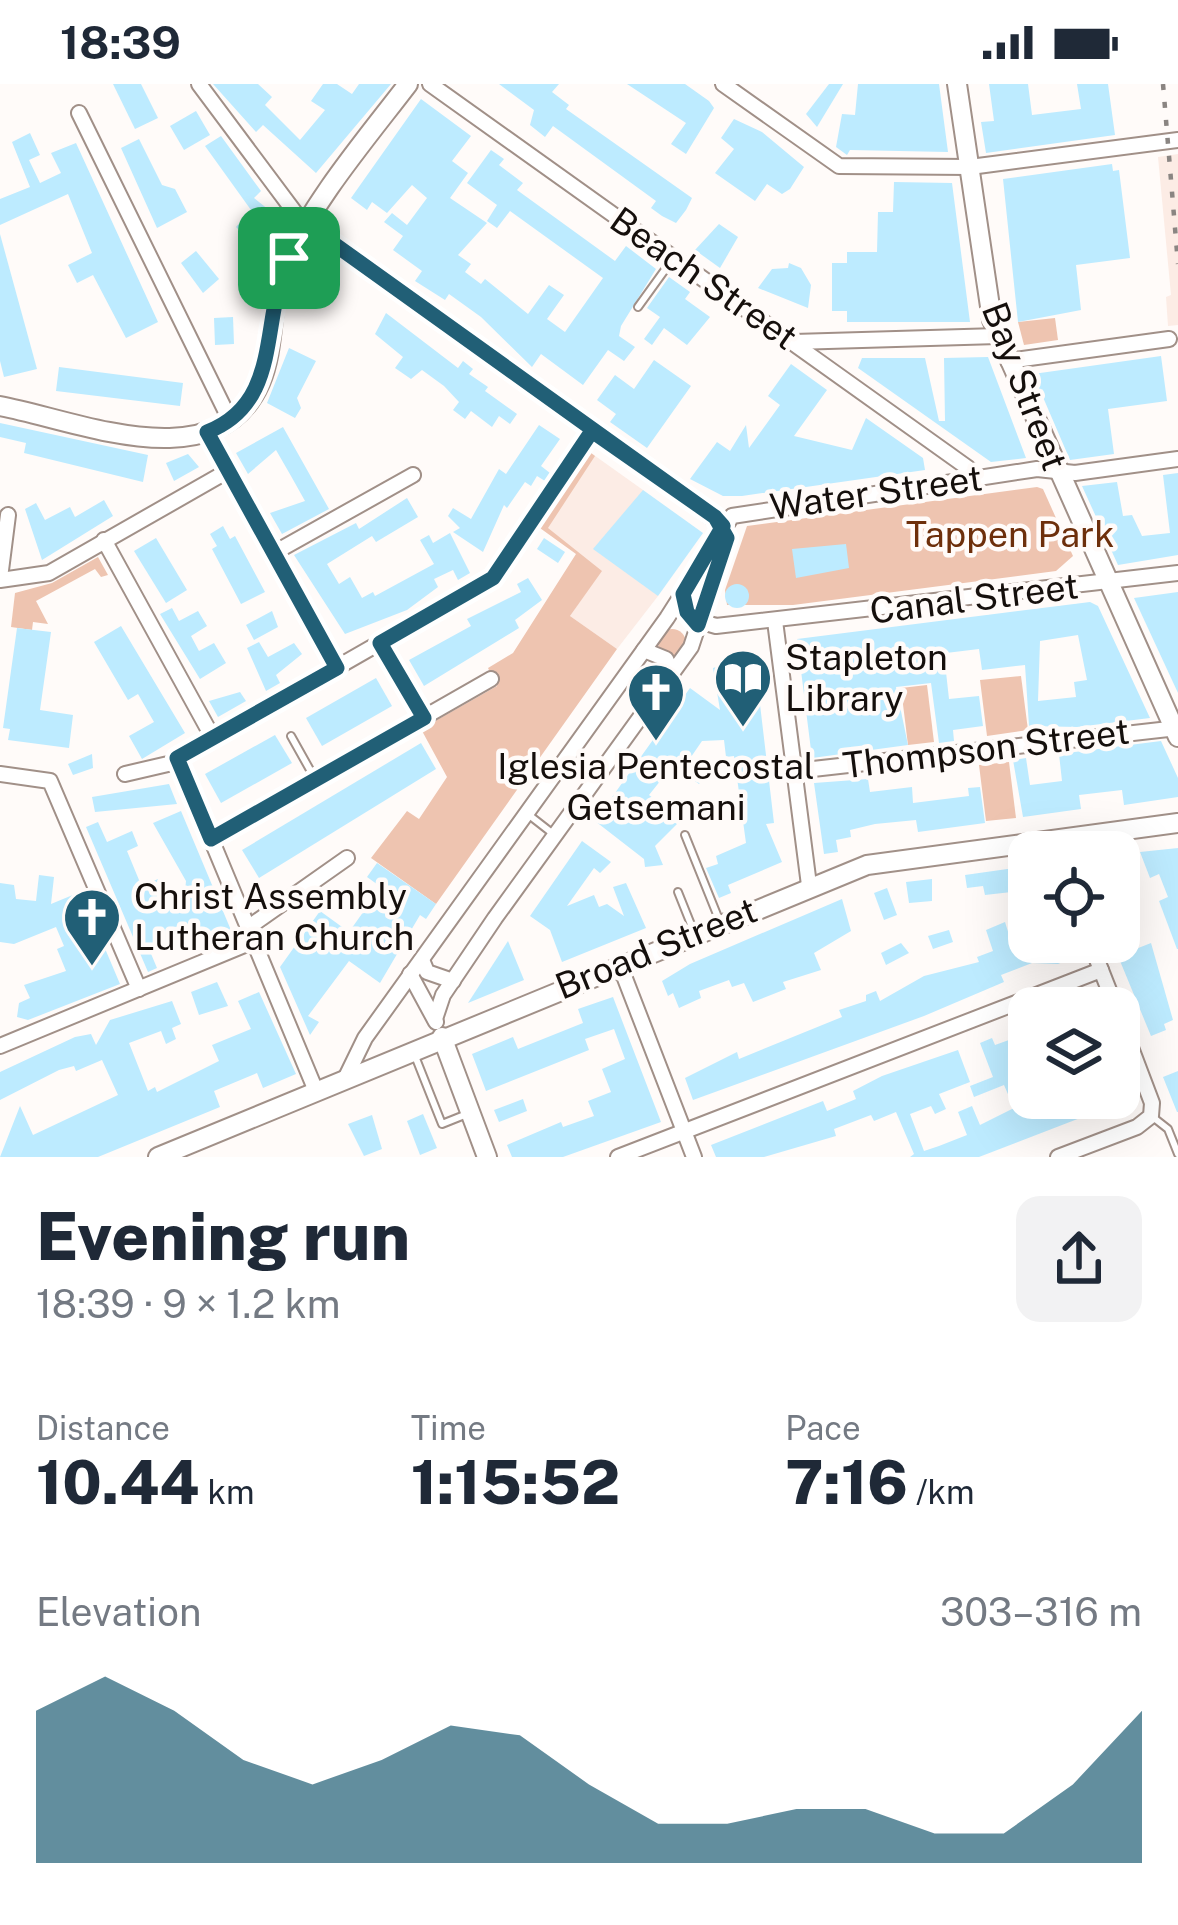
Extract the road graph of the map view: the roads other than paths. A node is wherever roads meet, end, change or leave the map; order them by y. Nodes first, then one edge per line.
1 (200, 84) edge
2 (409, 84) edge
3 (430, 84) edge
4 (723, 84) edge
5 (958, 84) edge
6 (79, 112) dead end
7 (1178, 140) edge
8 (970, 167) junction
9 (309, 226) junction
10 (674, 257) junction
11 (638, 307) dead end
12 (998, 336) junction
13 (1169, 339) dead end
14 (794, 342) junction
15 (1009, 361) junction
16 (0, 406) edge
17 (230, 420) junction
18 (592, 431) junction
19 (207, 432) junction
20 (1178, 459) edge
21 (1056, 471) junction
22 (226, 472) junction
23 (413, 475) dead end
24 (971, 478) junction
25 (8, 515) dead end
26 (723, 526) junction
27 (104, 540) junction
28 (272, 554) junction
29 (1178, 573) edge
30 (0, 579) edge
31 (1107, 582) junction
32 (683, 594) junction
33 (776, 622) junction
34 (698, 625) junction
35 (380, 643) junction
36 (644, 650) junction
37 (337, 668) junction
38 (671, 672) junction
39 (491, 679) dead end
40 (424, 718) junction
41 (1177, 731) edge
42 (291, 736) dead end
43 (213, 737) junction
44 (177, 758) junction
45 (794, 771) junction
46 (0, 774) edge
47 (125, 774) dead end
48 (316, 780) junction
49 (527, 812) junction
50 (1178, 823) edge
51 (1133, 831) edge
52 (555, 835) junction
53 (685, 836) dead end
54 (211, 839) junction
55 (1008, 848) edge
56 (347, 858) dead end
57 (809, 885) junction
58 (678, 892) dead end
59 (720, 922) junction
60 (694, 932) junction
61 (252, 934) junction
62 (422, 960) junction
63 (619, 963) junction
64 (1098, 963) edge
65 (1101, 970) junction
66 (410, 974) junction
67 (453, 981) junction
68 (1108, 987) edge
69 (139, 989) junction
70 (438, 1028) junction
71 (0, 1046) edge
72 (412, 1050) junction
73 (1140, 1071) edge
74 (346, 1078) junction
75 (316, 1091) junction
76 (470, 1113) junction
77 (1151, 1116) junction
78 (684, 1131) junction
79 (1178, 1154) edge
80 (158, 1157) edge
81 (488, 1157) edge
82 (618, 1157) edge
83 (694, 1157) edge
84 (1058, 1157) edge

1 - 9 street
2 - 9 main road
3 - 10 street, Beach Street
4 - 8 street
5 - 8 main road, Bay Street
6 - 17 street
7 - 8 street
8 - 12 main road, Bay Street
9 - 17 main road
9 - 18 street
10 - 11 lane
10 - 14 street, Beach Street
12 - 14 street
12 - 15 main road, Bay Street
13 - 15 street
14 - 24 street, Beach Street
15 - 21 main road, Bay Street
16 - 19 main road
17 - 19 main road
18 - 26 street
18 - 35 street
19 - 22 street
20 - 21 street, Water Street
21 - 24 street, Water Street
21 - 31 main road, Bay Street
22 - 27 street
22 - 28 street
23 - 28 street
24 - 26 street, Water Street
25 - 30 street
26 - 32 street
26 - 34 street
27 - 30 street
27 - 43 street
28 - 37 street
29 - 31 street, Canal Street
31 - 33 street, Canal Street
31 - 41 main road, Bay Street
32 - 34 street
32 - 36 street
33 - 34 street, Canal Street
33 - 45 street
34 - 38 street
35 - 37 street
35 - 40 lane
36 - 38 street
36 - 49 street
37 - 43 street
38 - 52 street
39 - 40 street
40 - 48 street
41 - 45 street, Thompson Street
42 - 48 lane
43 - 44 street
44 - 47 street
44 - 54 street
45 - 57 street
46 - 69 street
48 - 54 street
49 - 52 lane
49 - 62 street
50 - 51 main road, Broad Street
52 - 67 street
53 - 59 lane
54 - 61 street
55 - 57 main road, Broad Street
56 - 61 street
57 - 59 main road, Broad Street
58 - 60 lane
59 - 60 main road, Broad Street
60 - 63 main road, Broad Street
61 - 69 street
61 - 75 street
62 - 66 street
62 - 67 street
63 - 70 main road, Broad Street
63 - 78 street
64 - 65 street
65 - 68 street
65 - 78 street
66 - 70 street
66 - 74 street
67 - 70 street
69 - 71 street
70 - 72 main road, Broad Street
70 - 76 main road
72 - 74 main road, Broad Street
72 - 76 lane
73 - 77 street
74 - 75 main road, Broad Street
75 - 80 main road, Broad Street
76 - 81 main road
77 - 79 lane
77 - 84 street
78 - 82 street
78 - 83 street

